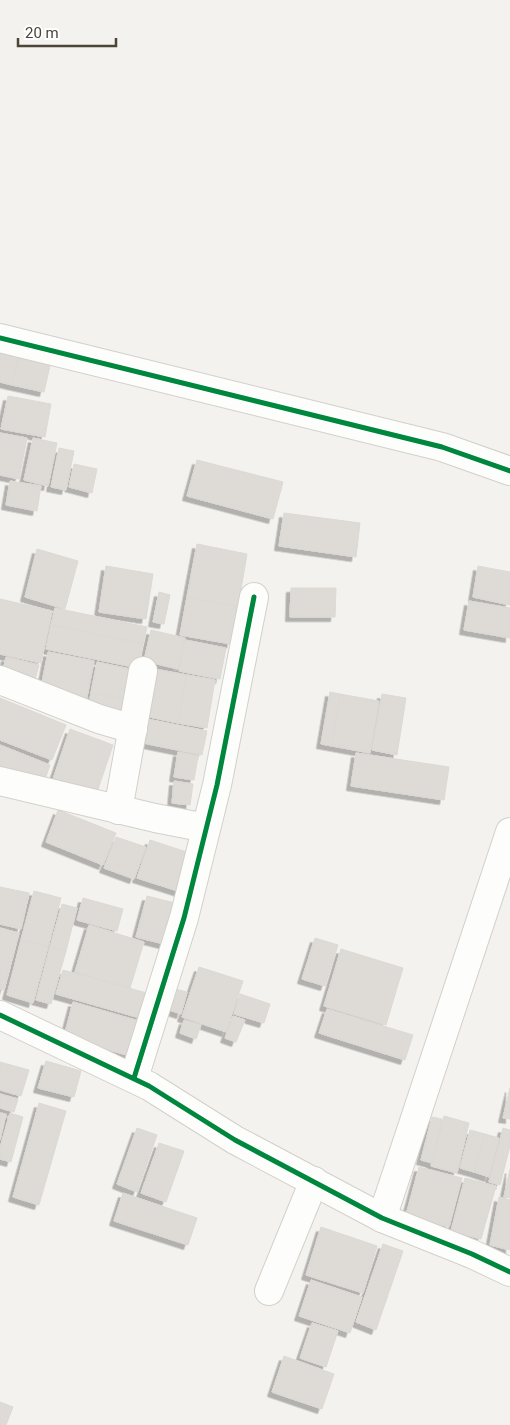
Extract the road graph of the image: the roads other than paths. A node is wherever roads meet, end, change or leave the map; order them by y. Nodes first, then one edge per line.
1 (0, 338) edge
2 (510, 470) edge
3 (254, 597) dead end
4 (143, 671) dead end
5 (0, 680) edge
6 (133, 729) junction
7 (0, 781) edge
8 (118, 810) junction
9 (206, 828) junction
10 (510, 832) edge
11 (0, 1016) edge
12 (134, 1078) junction
13 (314, 1181) junction
14 (382, 1218) junction
15 (510, 1272) edge
16 (269, 1292) dead end

1 - 2 street
3 - 9 street
4 - 6 street
5 - 6 street
6 - 8 street
7 - 8 street
8 - 9 street
9 - 12 street
10 - 14 street
11 - 12 street
12 - 13 street
13 - 14 street
13 - 16 street
14 - 15 street

